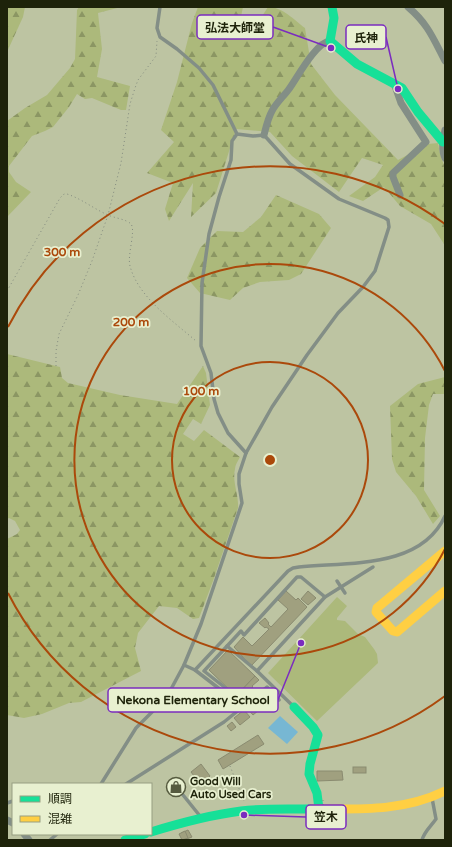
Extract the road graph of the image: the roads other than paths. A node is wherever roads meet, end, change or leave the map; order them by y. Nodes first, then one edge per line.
1 (160, 7) edge
2 (332, 7) edge
3 (408, 7) edge
4 (330, 42) junction
5 (445, 61) edge
6 (394, 84) junction
7 (445, 130) edge
8 (236, 134) junction
9 (264, 135) junction
10 (443, 142) junction
11 (445, 158) edge
12 (400, 195) dead end
13 (246, 452) junction
14 (445, 516) edge
15 (445, 551) edge
16 (373, 567) dead end
17 (337, 581) dead end
18 (341, 587) junction
19 (345, 593) dead end
20 (443, 596) edge
21 (325, 597) junction
22 (227, 646) junction
23 (184, 665) junction
24 (195, 670) junction
25 (257, 671) junction
26 (279, 700) dead end
27 (243, 707) junction
28 (294, 707) joint
29 (102, 783) edge
30 (128, 783) edge
31 (179, 790) dead end
32 (445, 791) edge
33 (431, 797) junction
34 (322, 808) junction
35 (202, 819) junction
36 (152, 832) edge
37 (142, 835) edge
38 (125, 840) edge
39 (422, 840) edge

1 - 8 lane
2 - 4 street
3 - 5 street
4 - 6 street
4 - 9 street
6 - 10 street
6 - 12 street
7 - 10 street
8 - 9 lane
8 - 13 lane
9 - 13 lane
10 - 11 street
13 - 23 lane
14 - 24 lane
15 - 20 street
16 - 18 lane
17 - 18 lane
18 - 19 lane
18 - 21 lane
21 - 22 lane
21 - 25 lane
22 - 25 lane
22 - 27 lane
23 - 24 lane
23 - 29 lane
24 - 27 lane
25 - 28 lane
26 - 27 lane
27 - 30 lane
28 - 34 street
31 - 35 lane
32 - 33 street
33 - 34 street
33 - 39 lane
34 - 35 street
35 - 36 street
37 - 38 street

